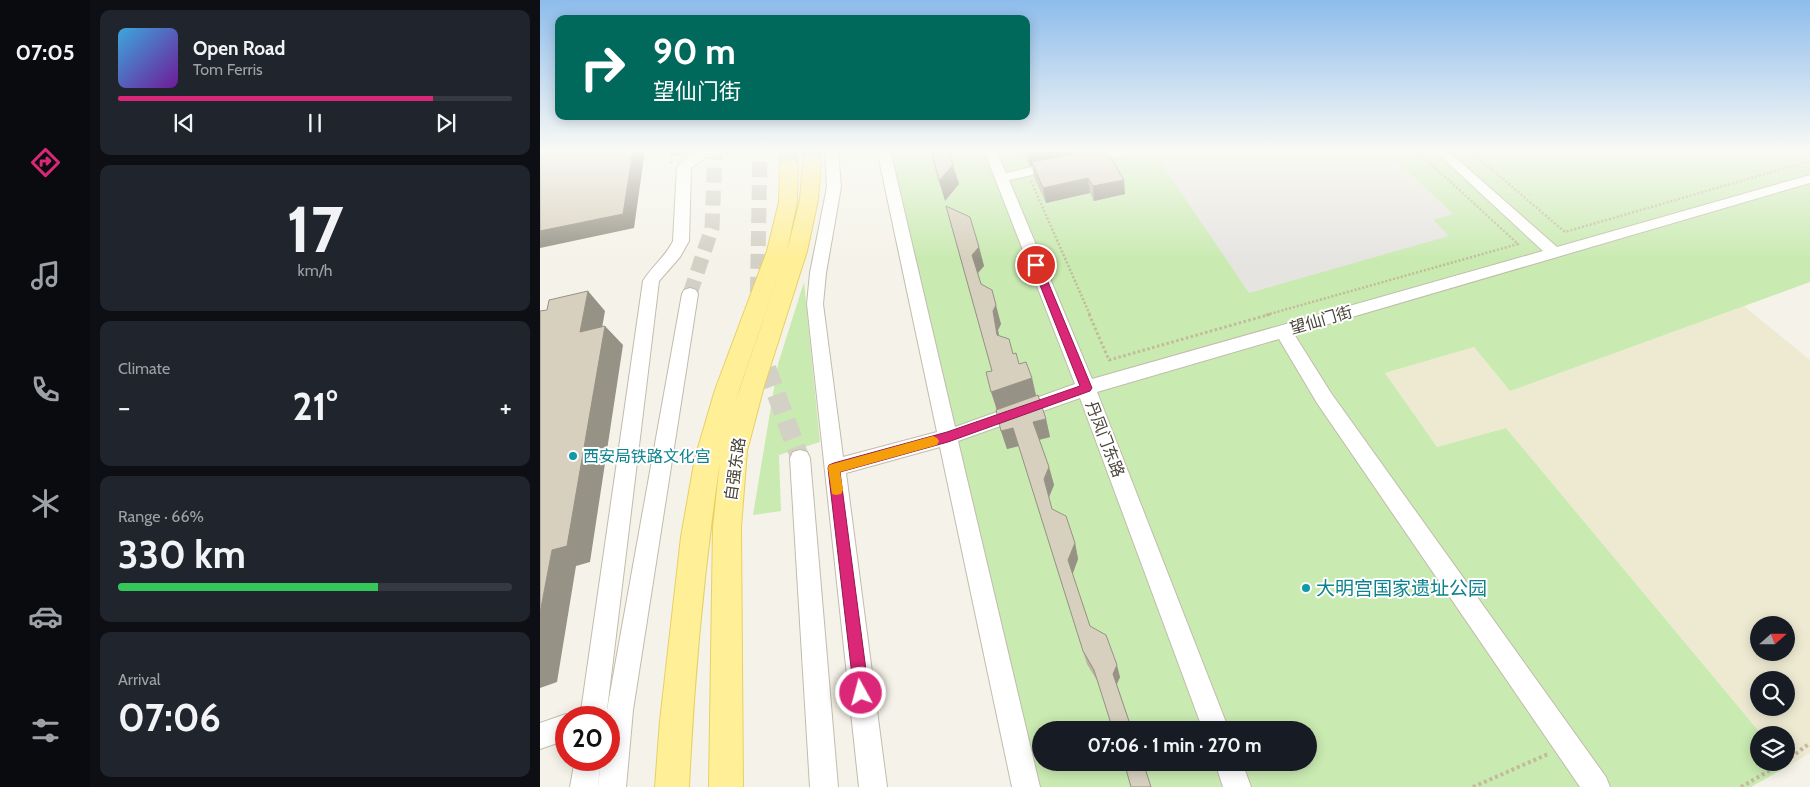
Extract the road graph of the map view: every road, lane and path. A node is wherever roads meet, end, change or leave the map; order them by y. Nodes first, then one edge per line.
1 (683, 187) edge
2 (796, 187) tunnel mouth
3 (810, 187) tunnel mouth
4 (834, 187) edge
5 (891, 187) edge
6 (1005, 187) edge
7 (1033, 187) edge
8 (1456, 187) edge
9 (1481, 187) edge
10 (1512, 187) edge
11 (1721, 187) edge
12 (1783, 187) edge
13 (1554, 252) junction
14 (690, 294) tunnel mouth
15 (1283, 331) junction
16 (1086, 388) junction
17 (948, 437) junction
18 (800, 458) tunnel mouth
19 (834, 468) junction
20 (595, 706) edge
21 (1213, 721) edge
22 (555, 731) edge
23 (540, 736) edge
24 (1810, 744) edge
25 (1567, 745) junction
26 (1795, 755) edge
27 (586, 771) edge
28 (1232, 771) edge
29 (1769, 771) edge
30 (584, 787) edge
31 (612, 787) edge
32 (672, 787) edge
33 (726, 787) edge
34 (824, 787) edge
35 (873, 787) edge
36 (1026, 787) edge
37 (1238, 787) edge
38 (1473, 787) edge
39 (1596, 787) edge
40 (1741, 787) edge

1 - 20 street
2 - 32 main road, 自强东路
3 - 33 main road, 自强东路
4 - 19 street
5 - 17 street
6 - 16 street, 丹凤门东路
7 - 8 path
9 - 13 street
10 - 11 path
12 - 13 street, 望仙门街
13 - 15 street, 望仙门街
14 - 31 street
15 - 16 street, 望仙门街
15 - 25 street
16 - 17 street, 望仙门街
16 - 21 street, 丹凤门东路
17 - 19 street, 望仙门街
17 - 36 street
18 - 34 street
19 - 35 street
22 - 23 street
24 - 26 path
25 - 38 path
25 - 39 street
27 - 30 street
28 - 37 street
29 - 40 path

